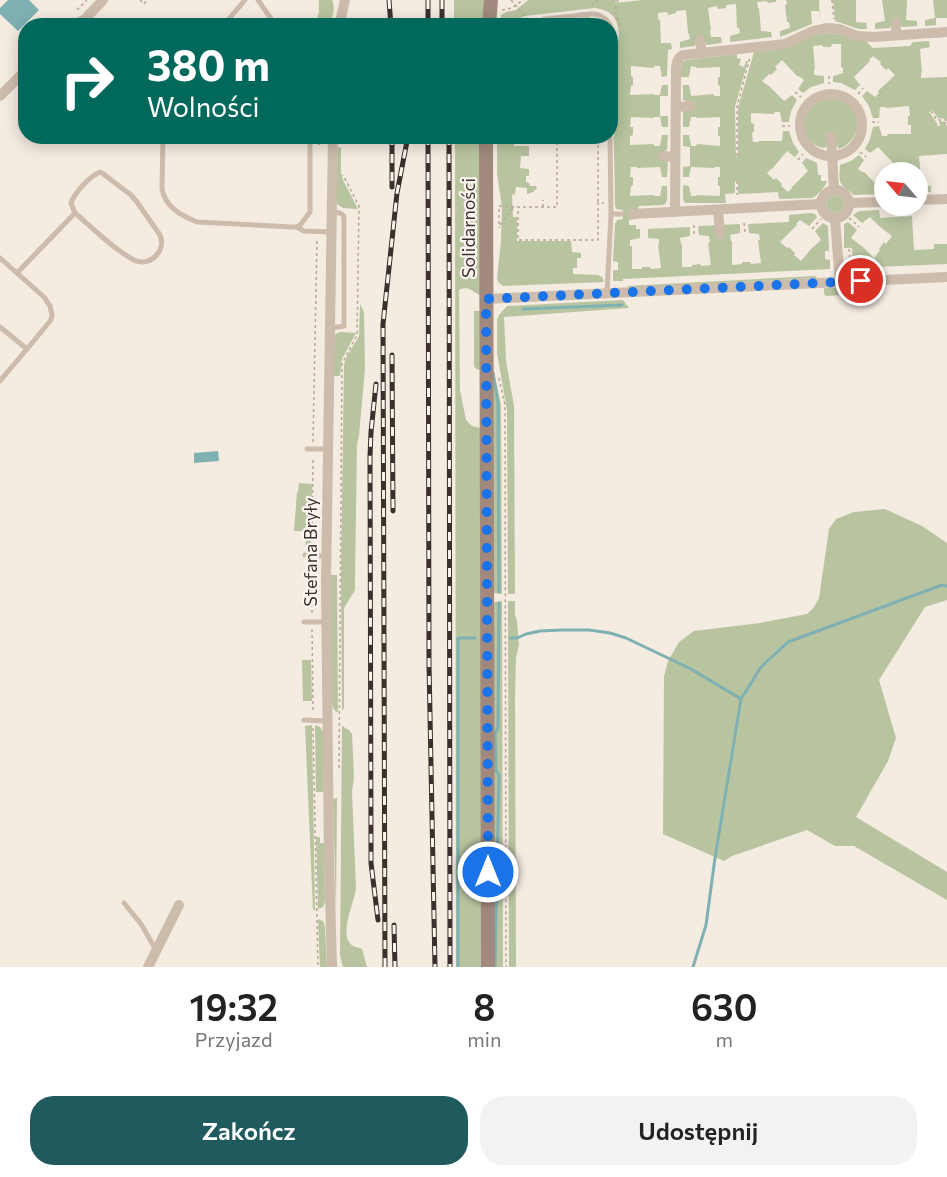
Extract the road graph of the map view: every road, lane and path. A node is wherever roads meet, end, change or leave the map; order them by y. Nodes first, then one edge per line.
1 (87, 0) edge
2 (103, 0) edge
3 (140, 0) edge
4 (147, 0) edge
5 (245, 0) edge
6 (258, 0) edge
7 (345, 0) edge
8 (511, 0) edge
9 (523, 0) edge
10 (618, 0) edge
11 (832, 0) edge
12 (495, 5) edge
13 (516, 6) junction
14 (615, 9) dead end
15 (77, 10) dead end
16 (86, 18) edge
17 (230, 18) edge
18 (270, 18) edge
19 (341, 18) edge
20 (527, 18) edge
21 (554, 18) edge
22 (606, 18) edge
23 (835, 23) dead end
24 (896, 23) dead end
25 (947, 32) edge
26 (896, 35) junction
27 (700, 40) dead end
28 (753, 48) junction
29 (702, 54) junction
30 (829, 76) dead end
31 (18, 78) edge
32 (829, 84) dead end
33 (863, 88) dead end
34 (795, 92) dead end
35 (858, 94) dead end
36 (0, 96) edge
37 (801, 97) dead end
38 (690, 106) dead end
39 (676, 107) junction
40 (931, 111) dead end
41 (947, 120) edge
42 (872, 122) dead end
43 (879, 122) dead end
44 (783, 126) dead end
45 (790, 126) dead end
46 (831, 136) dead end
47 (164, 144) edge
48 (310, 144) edge
49 (333, 144) edge
50 (486, 144) edge
51 (557, 144) edge
52 (598, 144) edge
53 (610, 144) edge
54 (861, 152) dead end
55 (803, 154) dead end
56 (662, 156) dead end
57 (675, 156) junction
58 (737, 156) dead end
59 (832, 156) junction
60 (866, 157) dead end
61 (798, 160) dead end
62 (343, 172) dead end
63 (737, 182) dead end
64 (834, 189) junction
65 (737, 195) dead end
66 (947, 199) edge
67 (543, 200) dead end
68 (928, 200) edge
69 (874, 202) edge
70 (598, 203) junction
71 (611, 203) junction
72 (849, 203) junction
73 (820, 204) junction
74 (499, 206) dead end
75 (517, 207) junction
76 (543, 208) junction
77 (718, 210) junction
78 (675, 212) junction
79 (75, 213) junction
80 (331, 213) junction
81 (611, 214) junction
82 (627, 214) joint
83 (849, 218) dead end
84 (820, 219) dead end
85 (835, 219) junction
86 (744, 223) dead end
87 (694, 225) dead end
88 (499, 226) dead end
89 (297, 227) junction
90 (859, 227) dead end
91 (812, 229) dead end
92 (331, 232) junction
93 (745, 233) dead end
94 (720, 234) dead end
95 (694, 235) dead end
96 (0, 258) edge
97 (17, 273) junction
98 (947, 277) edge
99 (840, 282) junction
100 (607, 293) junction
101 (486, 299) junction
102 (0, 327) edge
103 (329, 328) junction
104 (27, 349) junction
105 (498, 375) dead end
106 (0, 381) edge
107 (307, 449) dead end
108 (327, 449) junction
109 (305, 555) dead end
110 (326, 556) junction
111 (304, 622) dead end
112 (326, 622) junction
113 (304, 720) dead end
114 (327, 721) junction
115 (339, 767) dead end
116 (124, 903) dead end
117 (179, 905) dead end
118 (156, 950) junction
119 (148, 967) edge
120 (332, 967) edge
121 (488, 967) edge
122 (506, 967) edge

1 - 15 path
2 - 16 street
3 - 4 path
5 - 17 lane
6 - 18 lane
7 - 19 street
8 - 13 path
9 - 13 path
10 - 14 path
11 - 23 path
12 - 13 path
13 - 20 path
21 - 22 lane
24 - 26 street
25 - 26 street
26 - 28 street
27 - 29 street
28 - 29 street
28 - 58 path
29 - 39 street
30 - 32 path
31 - 36 street
33 - 35 path
34 - 37 path
38 - 39 street
39 - 57 street
40 - 41 path
42 - 43 path
44 - 45 path
46 - 59 street
47 - 89 lane
48 - 89 lane
49 - 80 street, Stefana Bryły
50 - 101 street, Solidarności
51 - 76 path
52 - 70 path
53 - 71 lane
54 - 60 path
55 - 61 path
56 - 57 street
57 - 78 street
59 - 59 street
59 - 64 street
62 - 115 path
63 - 65 path
64 - 72 street
64 - 73 street
66 - 68 street
67 - 76 path
69 - 72 street
70 - 71 path
70 - 75 path
71 - 81 lane
72 - 85 street
73 - 77 street
73 - 85 street
74 - 75 path
75 - 76 path
75 - 88 path
77 - 78 street
77 - 94 street
78 - 82 street
79 - 79 lane
79 - 97 lane
80 - 92 street, Stefana Bryły
80 - 103 lane
81 - 82 lane
81 - 100 lane
83 - 90 path
84 - 91 path
85 - 99 street
86 - 93 path
87 - 95 path
89 - 92 lane
92 - 103 street, Stefana Bryły
96 - 97 lane
97 - 104 lane
98 - 99 street
99 - 100 street
100 - 101 street
101 - 121 street, Solidarności
102 - 104 lane
103 - 108 street, Stefana Bryły
104 - 106 lane
105 - 122 path
107 - 108 lane
108 - 110 street, Stefana Bryły
109 - 110 lane
110 - 112 street, Stefana Bryły
111 - 112 lane
112 - 114 street, Stefana Bryły
113 - 114 lane
114 - 120 street, Stefana Bryły
116 - 118 lane
117 - 118 street
118 - 119 street

